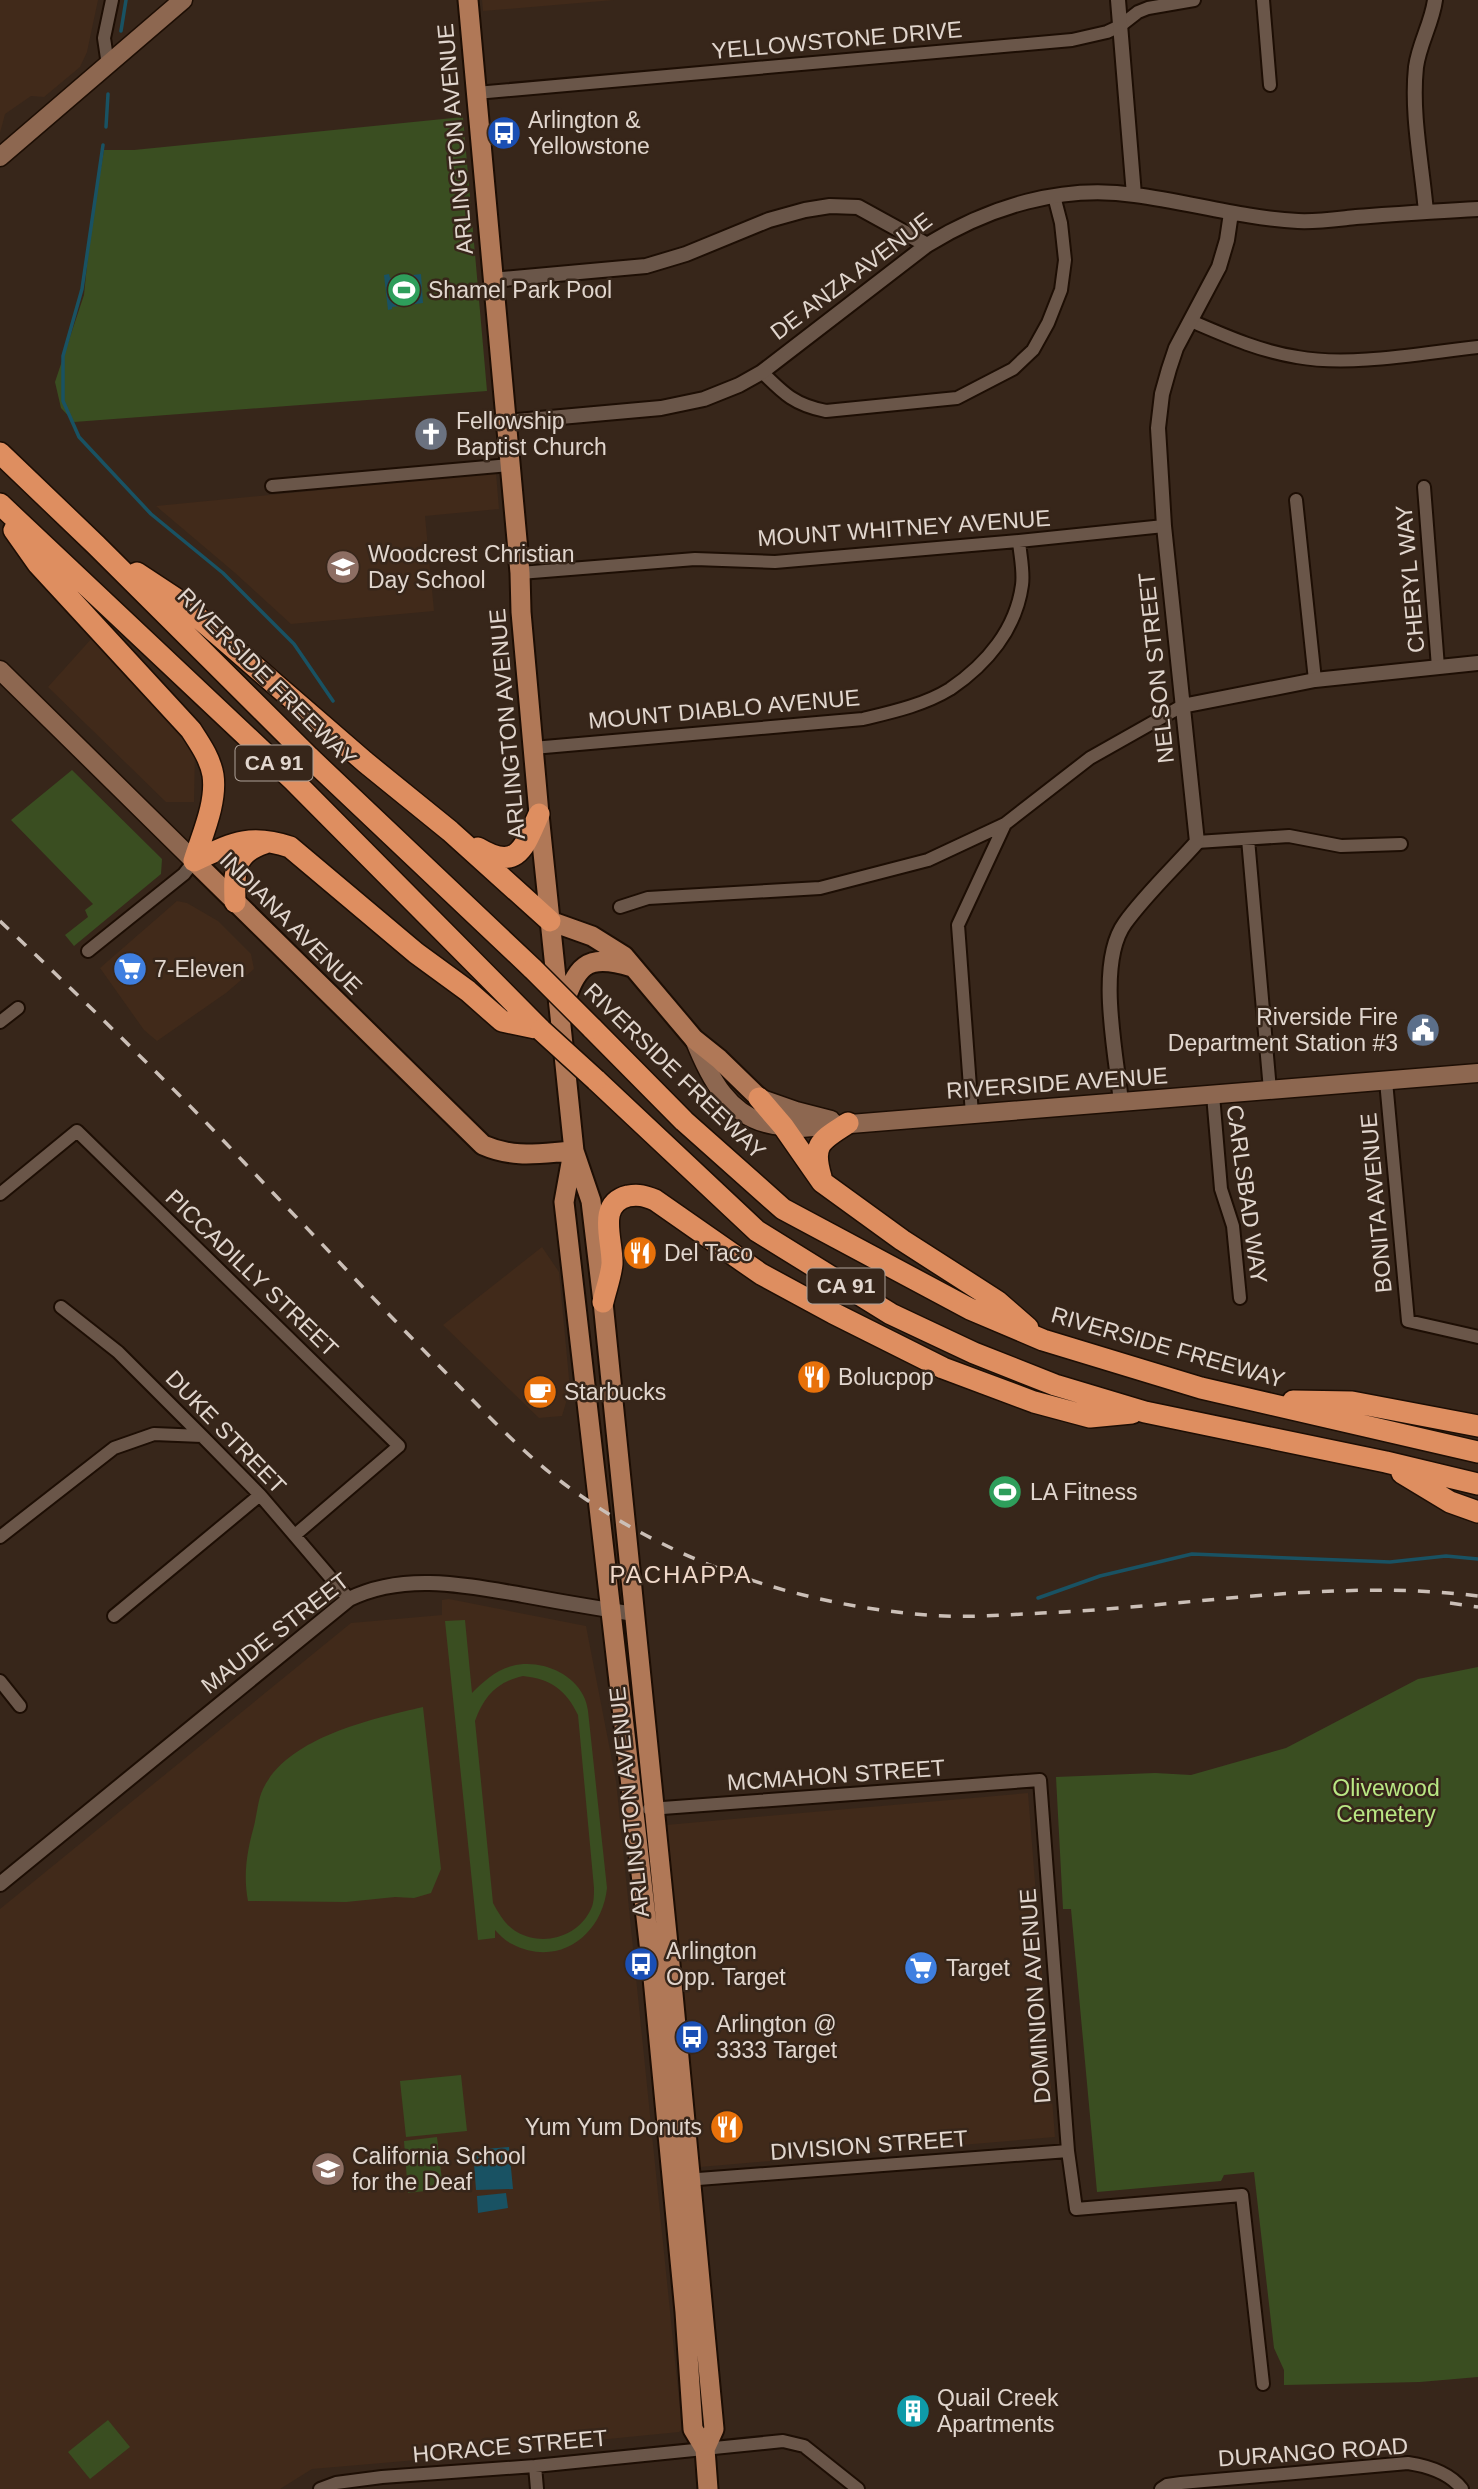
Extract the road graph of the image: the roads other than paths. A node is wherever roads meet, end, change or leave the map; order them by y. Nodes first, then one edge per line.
1 (111, 0) edge
2 (183, 0) edge
3 (468, 0) edge
4 (1118, 0) edge
5 (1194, 0) edge
6 (1263, 0) edge
7 (1435, 0) edge
8 (1120, 26) junction
9 (108, 65) junction
10 (1270, 85) dead end
11 (475, 93) junction
12 (0, 158) edge
13 (1134, 194) junction
14 (1054, 196) junction
15 (1478, 209) edge
16 (1426, 212) junction
17 (1231, 213) junction
18 (927, 245) junction
19 (492, 280) junction
20 (1191, 321) junction
21 (1478, 347) edge
22 (762, 372) junction
23 (506, 422) junction
24 (0, 453) edge
25 (510, 465) junction
26 (272, 486) dead end
27 (1424, 487) dead end
28 (1296, 500) dead end
29 (0, 504) edge
30 (0, 510) edge
31 (1164, 526) junction
32 (1019, 541) junction
33 (96, 545) junction
34 (520, 573) junction
35 (1478, 663) edge
36 (1438, 667) junction
37 (0, 670) edge
38 (1315, 680) junction
39 (1182, 706) junction
40 (533, 748) junction
41 (539, 814) junction
42 (1004, 824) junction
43 (450, 831) junction
44 (1248, 839) junction
45 (272, 841) junction
46 (1197, 842) junction
47 (1401, 844) dead end
48 (194, 861) junction
49 (235, 902) junction
50 (621, 907) dead end
51 (550, 921) junction
52 (88, 951) dead end
53 (633, 967) junction
54 (18, 1008) dead end
55 (560, 1013) junction
56 (0, 1022) edge
57 (541, 1030) junction
58 (694, 1039) junction
59 (1478, 1073) edge
60 (1386, 1081) junction
61 (1270, 1090) junction
62 (1213, 1096) junction
63 (760, 1098) junction
64 (1121, 1102) junction
65 (972, 1114) junction
66 (848, 1123) junction
67 (783, 1126) junction
68 (574, 1151) junction
69 (822, 1182) junction
70 (0, 1194) edge
71 (1240, 1298) dead end
72 (603, 1302) junction
73 (61, 1307) dead end
74 (1478, 1337) edge
75 (1043, 1340) junction
76 (1254, 1401) junction
77 (1145, 1412) junction
78 (1478, 1426) edge
79 (201, 1436) junction
80 (1478, 1452) edge
81 (1385, 1462) junction
82 (1478, 1484) edge
83 (260, 1495) junction
84 (1478, 1512) edge
85 (295, 1535) junction
86 (0, 1537) edge
87 (349, 1599) junction
88 (609, 1610) junction
89 (635, 1614) junction
90 (114, 1616) dead end
91 (0, 1681) edge
92 (20, 1706) dead end
93 (1040, 1780) joint
94 (655, 1809) junction
95 (634, 1811) junction
96 (0, 1884) edge
97 (1068, 2151) junction
98 (682, 2180) junction
99 (1263, 2384) dead end
100 (705, 2449) junction
101 (535, 2466) junction
102 (383, 2483) edge
103 (320, 2489) edge
104 (537, 2489) edge
105 (708, 2489) edge
106 (858, 2489) edge
107 (1161, 2489) edge
108 (1462, 2489) edge

1 - 9 street
2 - 9 main road
3 - 11 main road, ARLINGTON AVENUE
4 - 8 street
5 - 8 street, YELLOWSTONE DRIVE
6 - 10 street
7 - 16 street
8 - 11 street, YELLOWSTONE DRIVE
8 - 13 street
9 - 12 main road
11 - 19 main road, ARLINGTON AVENUE
13 - 14 street, DE ANZA AVENUE
13 - 17 street, DE ANZA AVENUE
14 - 18 street, DE ANZA AVENUE
14 - 22 street
15 - 16 street, DE ANZA AVENUE
16 - 17 street, DE ANZA AVENUE
17 - 20 street, NELSON STREET
18 - 19 street
18 - 22 street, DE ANZA AVENUE
19 - 23 main road, ARLINGTON AVENUE
20 - 21 street
20 - 31 street, NELSON STREET
22 - 23 street, DE ANZA AVENUE
23 - 25 main road, ARLINGTON AVENUE
24 - 33 highway, RIVERSIDE FREEWAY / CA 91
25 - 26 street
25 - 34 main road, ARLINGTON AVENUE
27 - 36 street, CHERYL WAY
28 - 38 street
29 - 57 highway, CA 91
30 - 48 highway
31 - 32 street, MOUNT WHITNEY AVENUE
31 - 39 street, NELSON STREET
32 - 34 street, MOUNT WHITNEY AVENUE
32 - 40 street, MOUNT DIABLO AVENUE
33 - 43 highway
33 - 75 highway, RIVERSIDE FREEWAY / CA 91, bridge
34 - 40 main road, ARLINGTON AVENUE
35 - 36 street
36 - 38 street
37 - 48 main road, INDIANA AVENUE
38 - 39 street
39 - 42 street
39 - 46 street, NELSON STREET
40 - 41 main road, ARLINGTON AVENUE
41 - 43 highway
41 - 51 main road, ARLINGTON AVENUE
42 - 50 street
42 - 65 street
43 - 51 highway
44 - 46 street
44 - 47 street
44 - 61 street, CARLSBAD WAY
45 - 48 highway
45 - 49 highway
45 - 57 highway
46 - 64 street
48 - 49 main road, INDIANA AVENUE
48 - 52 street
49 - 68 main road, INDIANA AVENUE
51 - 53 main road, RIVERSIDE AVENUE
51 - 55 main road, ARLINGTON AVENUE
53 - 55 main road
53 - 58 main road, RIVERSIDE AVENUE
54 - 56 street
55 - 68 main road, ARLINGTON AVENUE
57 - 77 highway, CA 91, bridge
58 - 63 main road, RIVERSIDE AVENUE
58 - 67 main road, RIVERSIDE AVENUE
59 - 60 main road, RIVERSIDE AVENUE
60 - 61 main road, RIVERSIDE AVENUE
60 - 74 street, BONITA AVENUE
61 - 62 main road, RIVERSIDE AVENUE
62 - 64 main road, RIVERSIDE AVENUE
62 - 71 street, CARLSBAD WAY
63 - 66 main road, RIVERSIDE AVENUE
63 - 67 highway
64 - 65 main road, RIVERSIDE AVENUE
65 - 66 main road, RIVERSIDE AVENUE
66 - 67 main road, RIVERSIDE AVENUE
66 - 69 highway
67 - 69 highway
68 - 72 main road, ARLINGTON AVENUE
68 - 88 main road, ARLINGTON AVENUE
69 - 75 highway
70 - 85 street, PICCADILLY STREET
72 - 77 highway
72 - 89 main road, ARLINGTON AVENUE
73 - 79 street, DUKE STREET
75 - 76 highway, RIVERSIDE FREEWAY / CA 91
76 - 78 highway
76 - 80 highway, RIVERSIDE FREEWAY / CA 91
77 - 81 highway, CA 91
79 - 83 street, DUKE STREET
79 - 86 street
81 - 82 highway, CA 91
81 - 84 highway
83 - 85 street, DUKE STREET
83 - 90 street
85 - 87 street, DUKE STREET
87 - 88 street, MAUDE STREET
87 - 96 street, MAUDE STREET
88 - 89 street, MAUDE STREET
88 - 95 main road, ARLINGTON AVENUE
89 - 94 main road, ARLINGTON AVENUE
91 - 92 street
93 - 94 street, MCMAHON STREET
93 - 97 street, DOMINION AVENUE
94 - 95 street, MCMAHON STREET
94 - 98 main road, ARLINGTON AVENUE
95 - 98 main road, ARLINGTON AVENUE
97 - 98 street, DIVISION STREET
97 - 99 street, DOMINION AVENUE
98 - 100 main road, ARLINGTON AVENUE
100 - 101 street, HORACE STREET
100 - 105 main road, ARLINGTON AVENUE
100 - 106 street
101 - 102 street, HORACE STREET
101 - 104 street
102 - 103 street, HORACE STREET
107 - 108 street, DURANGO ROAD

